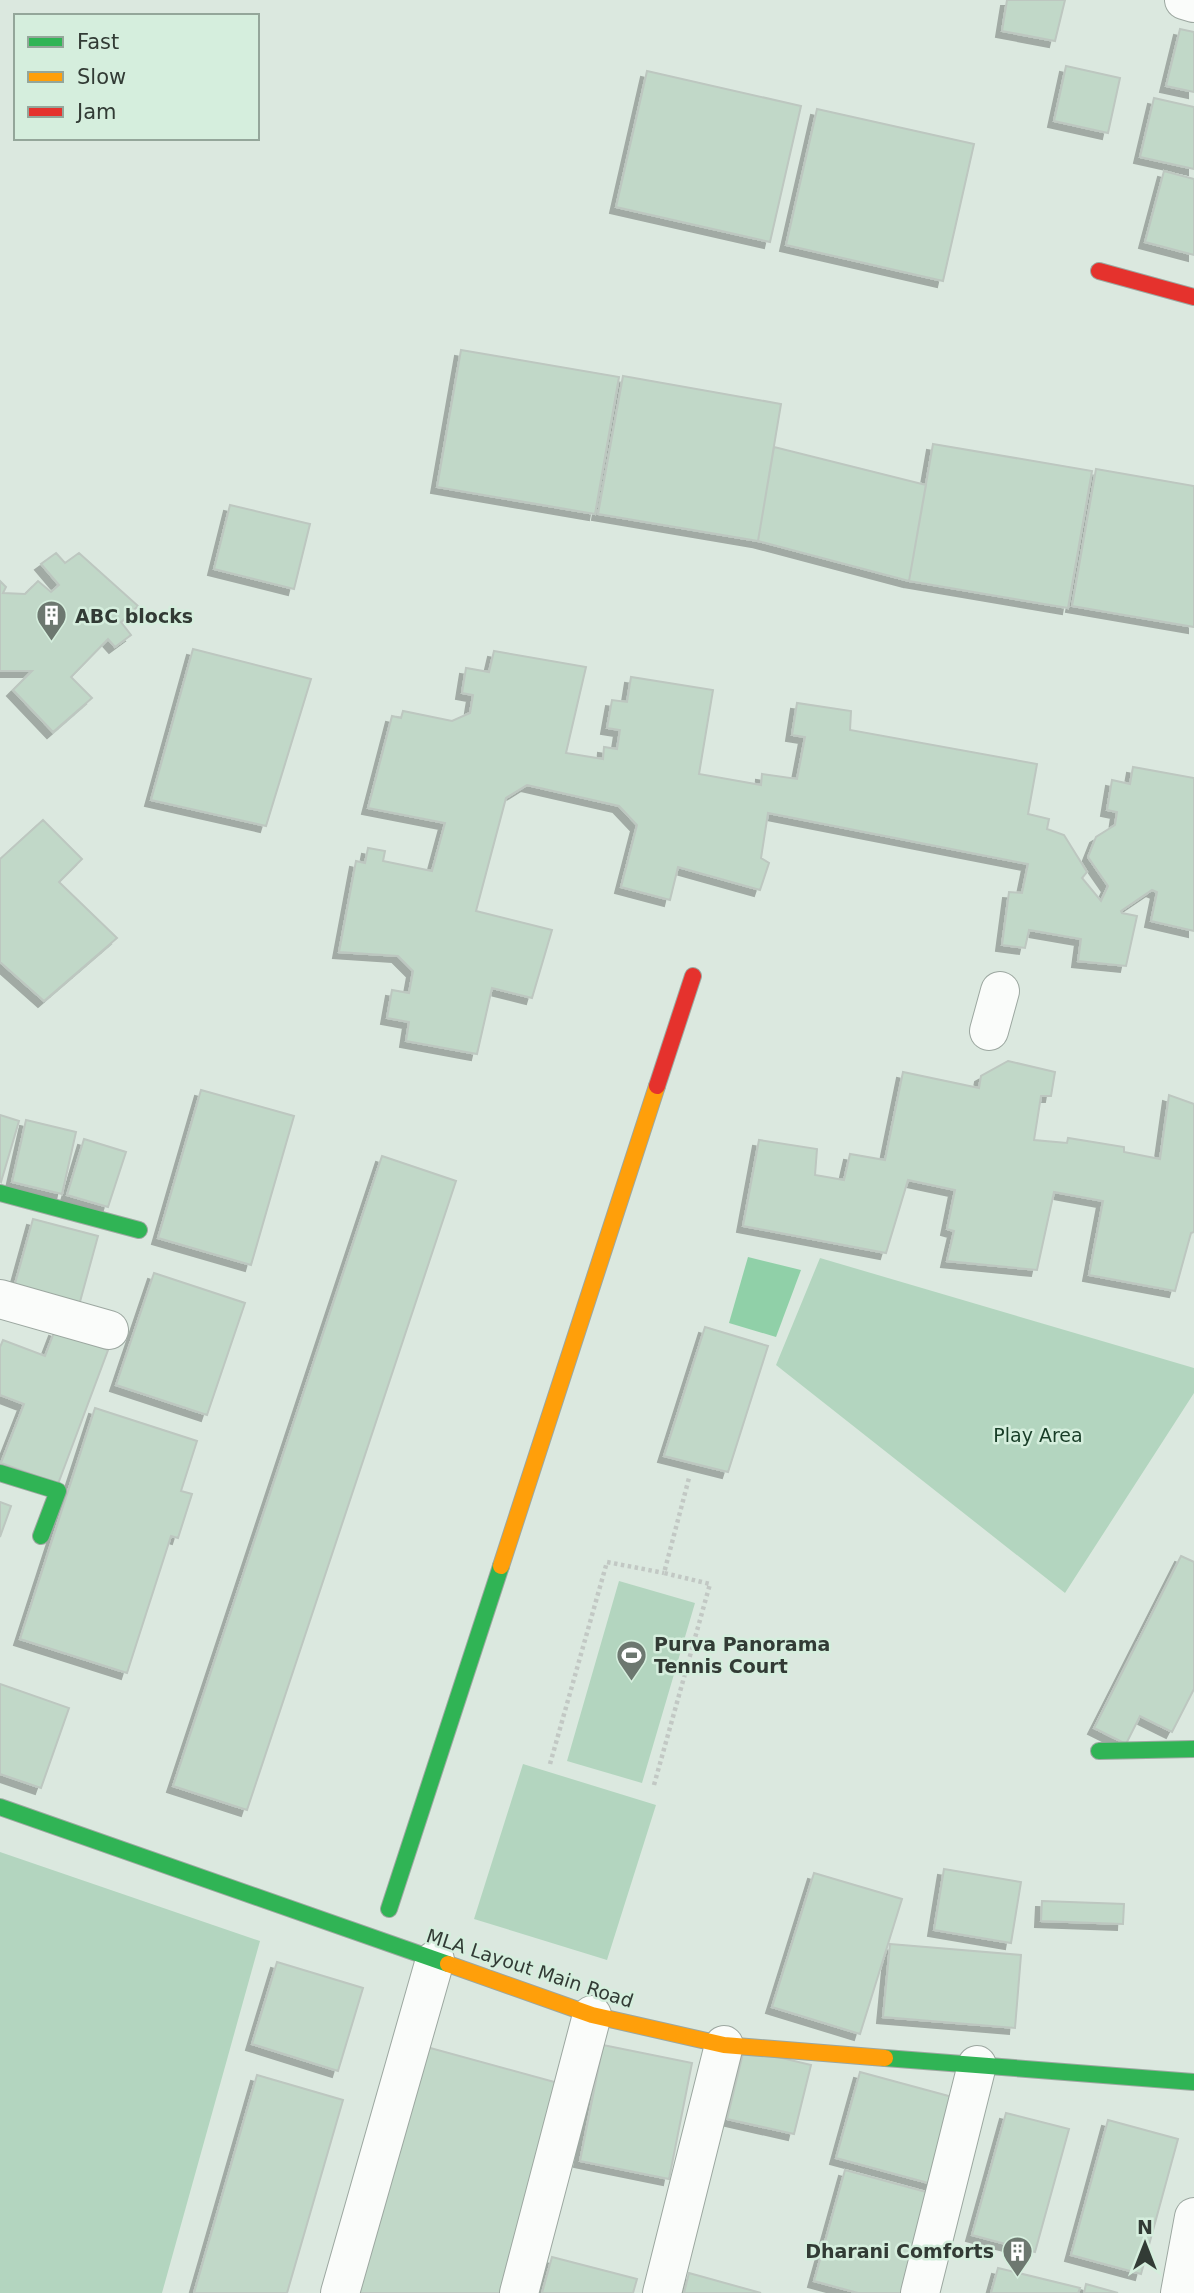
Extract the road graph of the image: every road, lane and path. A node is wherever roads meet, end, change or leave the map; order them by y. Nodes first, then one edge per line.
1 (1184, 0) edge
2 (1194, 3) edge
3 (1099, 271) dead end
4 (1194, 297) edge
5 (693, 976) dead end
6 (1000, 991) dead end
7 (989, 1031) dead end
8 (0, 1194) edge
9 (139, 1230) dead end
10 (0, 1298) edge
11 (109, 1330) dead end
12 (0, 1473) edge
13 (689, 1478) dead end
14 (41, 1536) dead end
15 (664, 1573) junction
16 (1194, 1749) edge
17 (1099, 1751) dead end
18 (550, 1764) dead end
19 (654, 1785) dead end
20 (0, 1807) edge
21 (389, 1909) dead end
22 (435, 1960) junction
23 (592, 2015) junction
24 (724, 2045) junction
25 (977, 2065) junction
26 (1194, 2082) edge
27 (1194, 2217) edge
28 (340, 2293) edge
29 (519, 2293) edge
30 (662, 2293) edge
31 (920, 2293) edge
32 (1180, 2293) edge

1 - 2 street
3 - 4 street
5 - 21 street
6 - 7 street
8 - 9 street
10 - 11 street
12 - 14 street
13 - 15 path
15 - 18 path
15 - 19 path
16 - 17 street
20 - 22 street, MLA Layout Main Road
22 - 23 street, MLA Layout Main Road
22 - 28 street
23 - 24 street, MLA Layout Main Road
23 - 29 street
24 - 25 street, MLA Layout Main Road
24 - 30 street
25 - 26 street, MLA Layout Main Road
25 - 31 street
27 - 32 street

